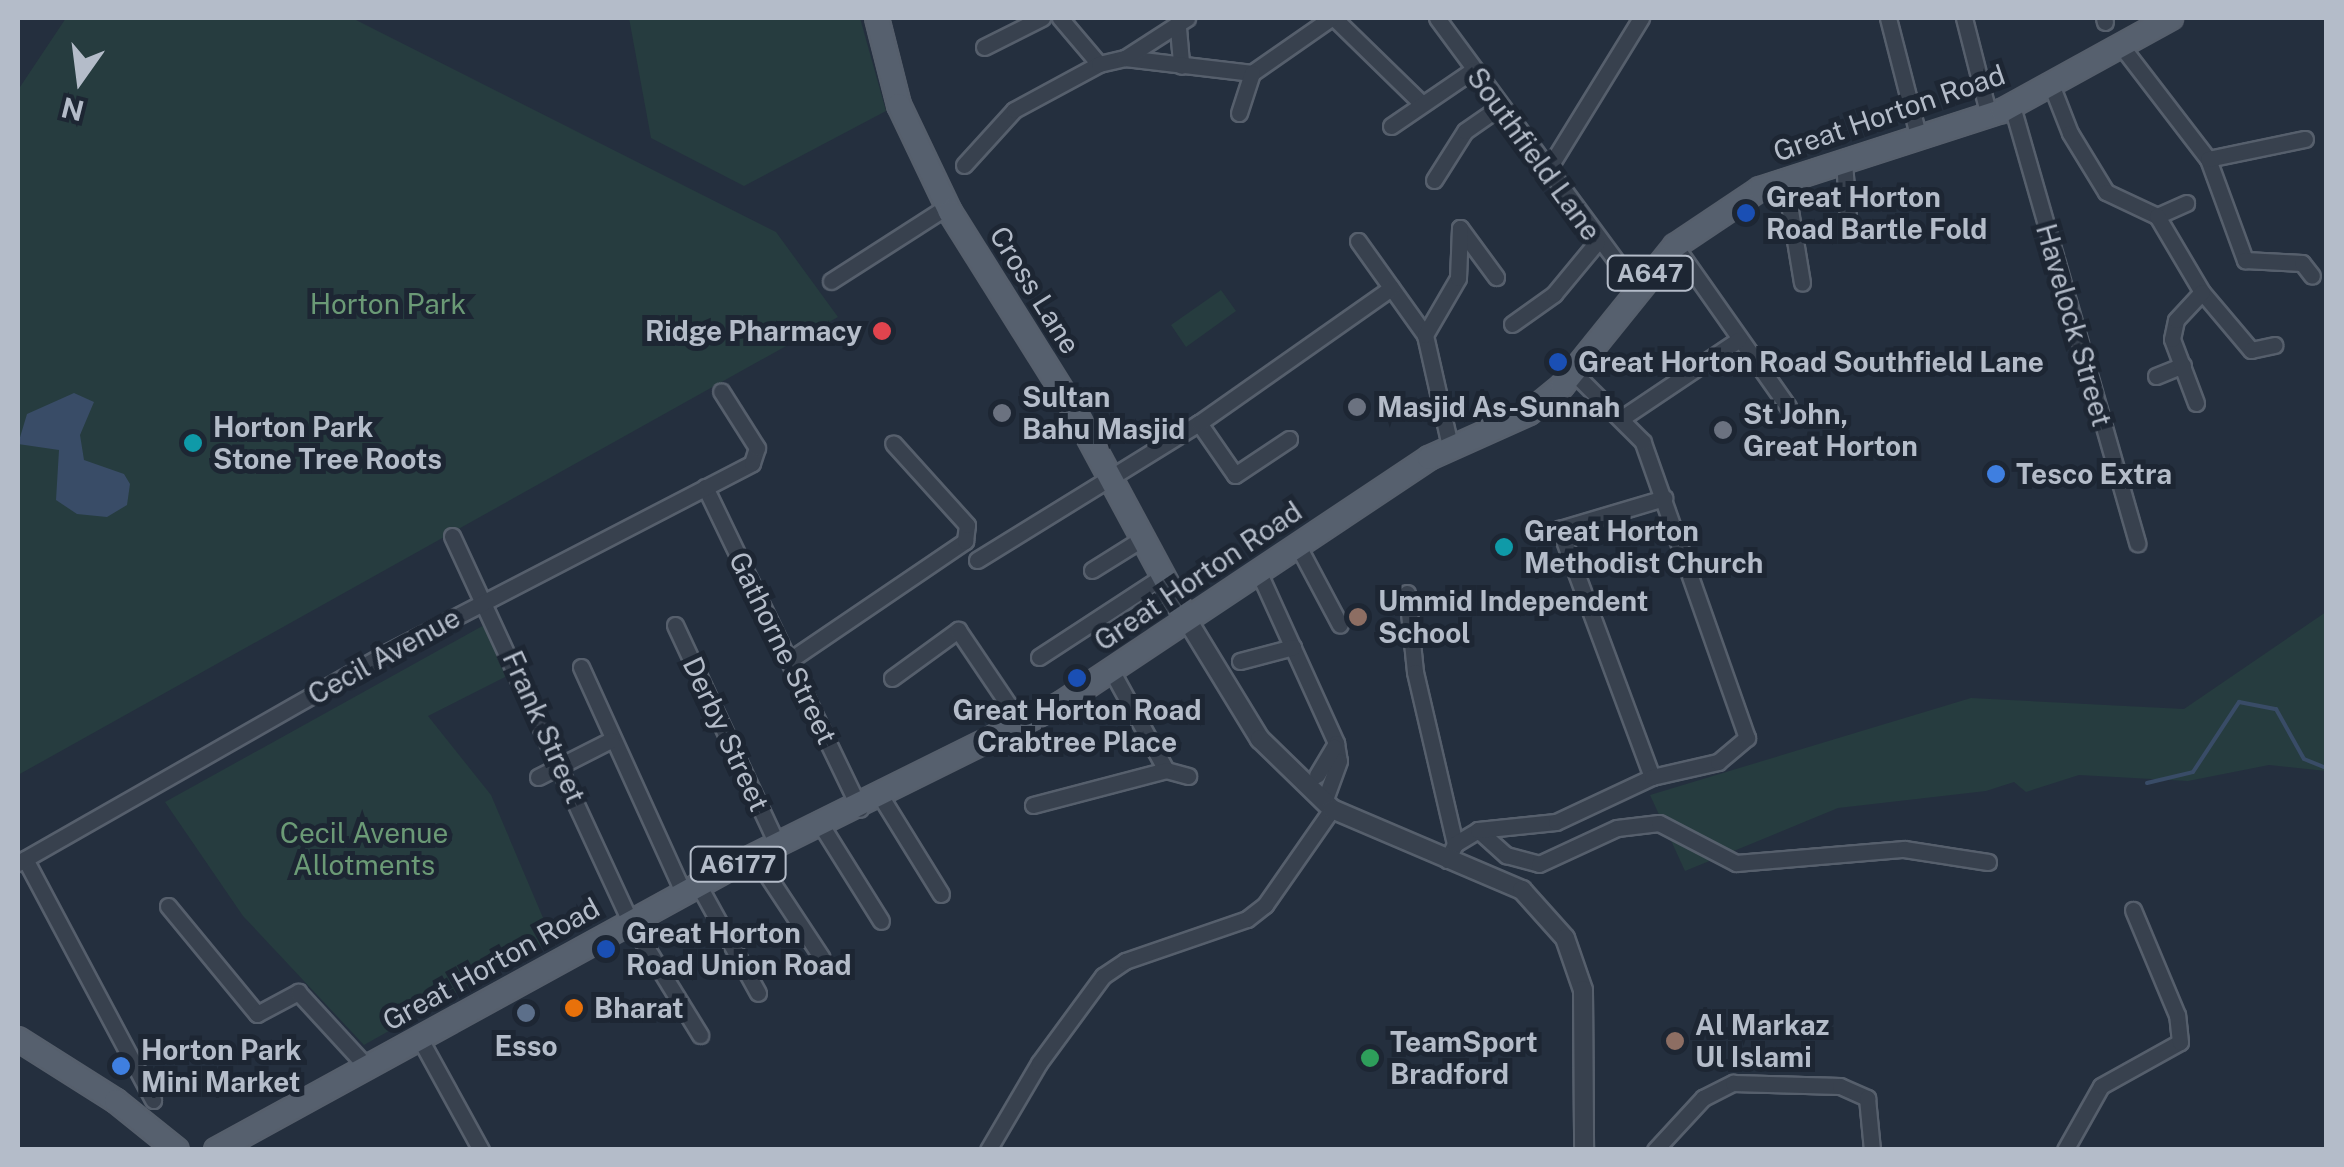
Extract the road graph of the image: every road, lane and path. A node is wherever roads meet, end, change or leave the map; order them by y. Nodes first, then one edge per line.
1 (877, 18) edge
2 (1042, 18) edge
3 (1060, 18) edge
4 (1333, 18) edge
5 (1437, 18) edge
6 (1640, 18) edge
7 (1888, 18) edge
8 (1964, 18) edge
9 (2171, 18) edge
10 (1182, 23) edge
11 (2109, 36) edge
12 (984, 46) dead end
13 (1125, 58) junction
14 (1099, 64) junction
15 (1181, 66) junction
16 (1473, 70) junction
17 (1252, 73) junction
18 (2052, 87) junction
19 (1422, 104) junction
20 (1500, 106) junction
21 (2012, 106) junction
22 (1239, 113) dead end
23 (1988, 116) junction
24 (1391, 126) dead end
25 (1919, 138) junction
26 (2305, 139) dead end
27 (2208, 159) junction
28 (1844, 161) junction
29 (964, 165) dead end
30 (1547, 171) junction
31 (1434, 180) dead end
32 (1785, 180) junction
33 (2186, 203) dead end
34 (948, 206) junction
35 (2157, 216) junction
36 (1849, 232) dead end
37 (1358, 242) dead end
38 (1596, 242) junction
39 (1675, 246) junction
40 (2312, 276) dead end
41 (1496, 277) dead end
42 (831, 281) dead end
43 (1802, 282) dead end
44 (1392, 288) junction
45 (1636, 288) junction
46 (2202, 292) junction
47 (1512, 324) dead end
48 (1424, 335) junction
49 (1738, 340) junction
50 (2274, 345) dead end
51 (2183, 365) junction
52 (1573, 372) junction
53 (2156, 376) dead end
54 (721, 392) dead end
55 (2196, 403) dead end
56 (1788, 407) dead end
57 (1622, 418) junction
58 (1199, 423) junction
59 (1288, 439) dead end
60 (893, 442) dead end
61 (1450, 446) junction
62 (1114, 479) junction
63 (706, 487) junction
64 (1664, 498) junction
65 (452, 536) dead end
66 (1145, 537) junction
67 (2137, 543) dead end
68 (1298, 546) junction
69 (978, 560) dead end
70 (1092, 570) dead end
71 (1259, 574) junction
72 (1165, 575) junction
73 (1407, 593) dead end
74 (487, 601) junction
75 (1186, 618) junction
76 (675, 625) dead end
77 (1340, 625) dead end
78 (1294, 646) junction
79 (1039, 658) dead end
80 (790, 660) junction
81 (1240, 662) dead end
82 (581, 667) dead end
83 (1111, 670) junction
84 (892, 678) dead end
85 (1022, 726) junction
86 (611, 740) junction
87 (1336, 744) junction
88 (563, 766) junction
89 (1166, 770) junction
90 (1317, 774) dead end
91 (1188, 776) dead end
92 (538, 777) dead end
93 (1652, 777) junction
94 (881, 797) junction
95 (1033, 805) dead end
96 (1328, 806) junction
97 (860, 809) junction
98 (821, 825) junction
99 (1478, 830) junction
100 (777, 844) junction
101 (1452, 852) junction
102 (754, 855) junction
103 (21, 861) edge
104 (1988, 862) dead end
105 (692, 890) junction
106 (942, 894) dead end
107 (168, 906) dead end
108 (2133, 910) dead end
109 (881, 920) dead end
110 (630, 921) junction
111 (822, 958) dead end
112 (758, 993) dead end
113 (700, 1035) dead end
114 (18, 1038) edge
115 (420, 1040) junction
116 (367, 1067) junction
117 (153, 1100) dead end
118 (175, 1148) edge
119 (216, 1150) edge
120 (481, 1150) edge
121 (988, 1150) edge
122 (1584, 1150) edge
123 (1656, 1150) edge
124 (1872, 1150) edge
125 (2065, 1150) edge

1 - 34 main road, Cross Lane
2 - 12 street
3 - 14 street
4 - 17 street
4 - 19 street
5 - 16 street, Southfield Lane
6 - 30 street
7 - 25 street
8 - 23 street
9 - 11 main road, Great Horton Road / A647
10 - 13 street
10 - 15 street
11 - 18 main road, Great Horton Road / A647
11 - 27 street
13 - 14 street
13 - 15 street
14 - 29 street
15 - 17 street
16 - 19 street
16 - 20 street, Southfield Lane
17 - 22 street
18 - 21 main road, Great Horton Road / A647
18 - 35 street
19 - 24 street
20 - 30 street, Southfield Lane
20 - 31 street
21 - 23 main road, Great Horton Road / A647
21 - 67 street, Havelock Street
23 - 25 main road, Great Horton Road / A647
25 - 28 main road, Great Horton Road / A647
26 - 27 street
27 - 40 street
28 - 32 main road, Great Horton Road / A647
28 - 36 street
30 - 38 street, Southfield Lane
32 - 39 main road, Great Horton Road / A647
32 - 43 street
33 - 35 street
34 - 42 street
34 - 62 main road, Cross Lane
35 - 46 street
37 - 44 street
38 - 45 street, Southfield Lane
38 - 47 street
39 - 45 main road, Great Horton Road / A647
39 - 49 street
41 - 48 street
44 - 48 street
44 - 58 street
45 - 52 main road, Great Horton Road / A647
46 - 50 street
46 - 51 street
48 - 61 street
49 - 56 street
49 - 57 street
51 - 53 street
51 - 55 street
52 - 57 street
52 - 61 main road, Great Horton Road / A647
54 - 63 street, Cecil Avenue
57 - 64 street
58 - 59 street
58 - 62 street
60 - 80 street
61 - 68 main road, Great Horton Road / A647
62 - 66 main road, Cross Lane
62 - 69 street
63 - 74 street, Cecil Avenue
63 - 80 street, Gathorne Street
64 - 93 street
64 - 93 street
65 - 74 street, Frank Street
66 - 70 street
66 - 72 main road, Cross Lane
68 - 71 main road, Great Horton Road / A647
68 - 77 street
71 - 75 main road, Great Horton Road / A647
71 - 78 street
72 - 75 main road, Cross Lane
72 - 79 street
73 - 101 street
74 - 88 street, Frank Street
74 - 103 street, Cecil Avenue
75 - 83 main road, Great Horton Road / A6177
75 - 96 street
76 - 100 street, Derby Street
78 - 81 street
78 - 87 street
80 - 97 street, Gathorne Street
82 - 86 street
83 - 85 main road, Great Horton Road / A6177
83 - 89 street
84 - 85 street
85 - 94 main road, Great Horton Road / A6177
86 - 88 street
86 - 105 street
87 - 90 street
87 - 96 street
88 - 92 street
88 - 110 street, Frank Street
89 - 91 street
89 - 95 street
93 - 99 street
94 - 97 main road, Great Horton Road / A6177
94 - 106 street
96 - 101 street
96 - 121 street
97 - 98 main road, Great Horton Road / A6177
98 - 100 main road, Great Horton Road / A6177
98 - 109 street
99 - 101 street
99 - 104 street
100 - 102 main road, Great Horton Road / A6177
101 - 122 street
102 - 105 main road, Great Horton Road / A6177
102 - 111 street
103 - 117 street
105 - 110 main road, Great Horton Road / A6177
105 - 112 street
107 - 116 street
108 - 125 street
110 - 113 street, Frank Street
110 - 115 main road, Great Horton Road / A6177
114 - 118 main road
115 - 116 main road, Great Horton Road / A6177
115 - 120 street
116 - 119 main road, Great Horton Road / A6177
123 - 124 street

